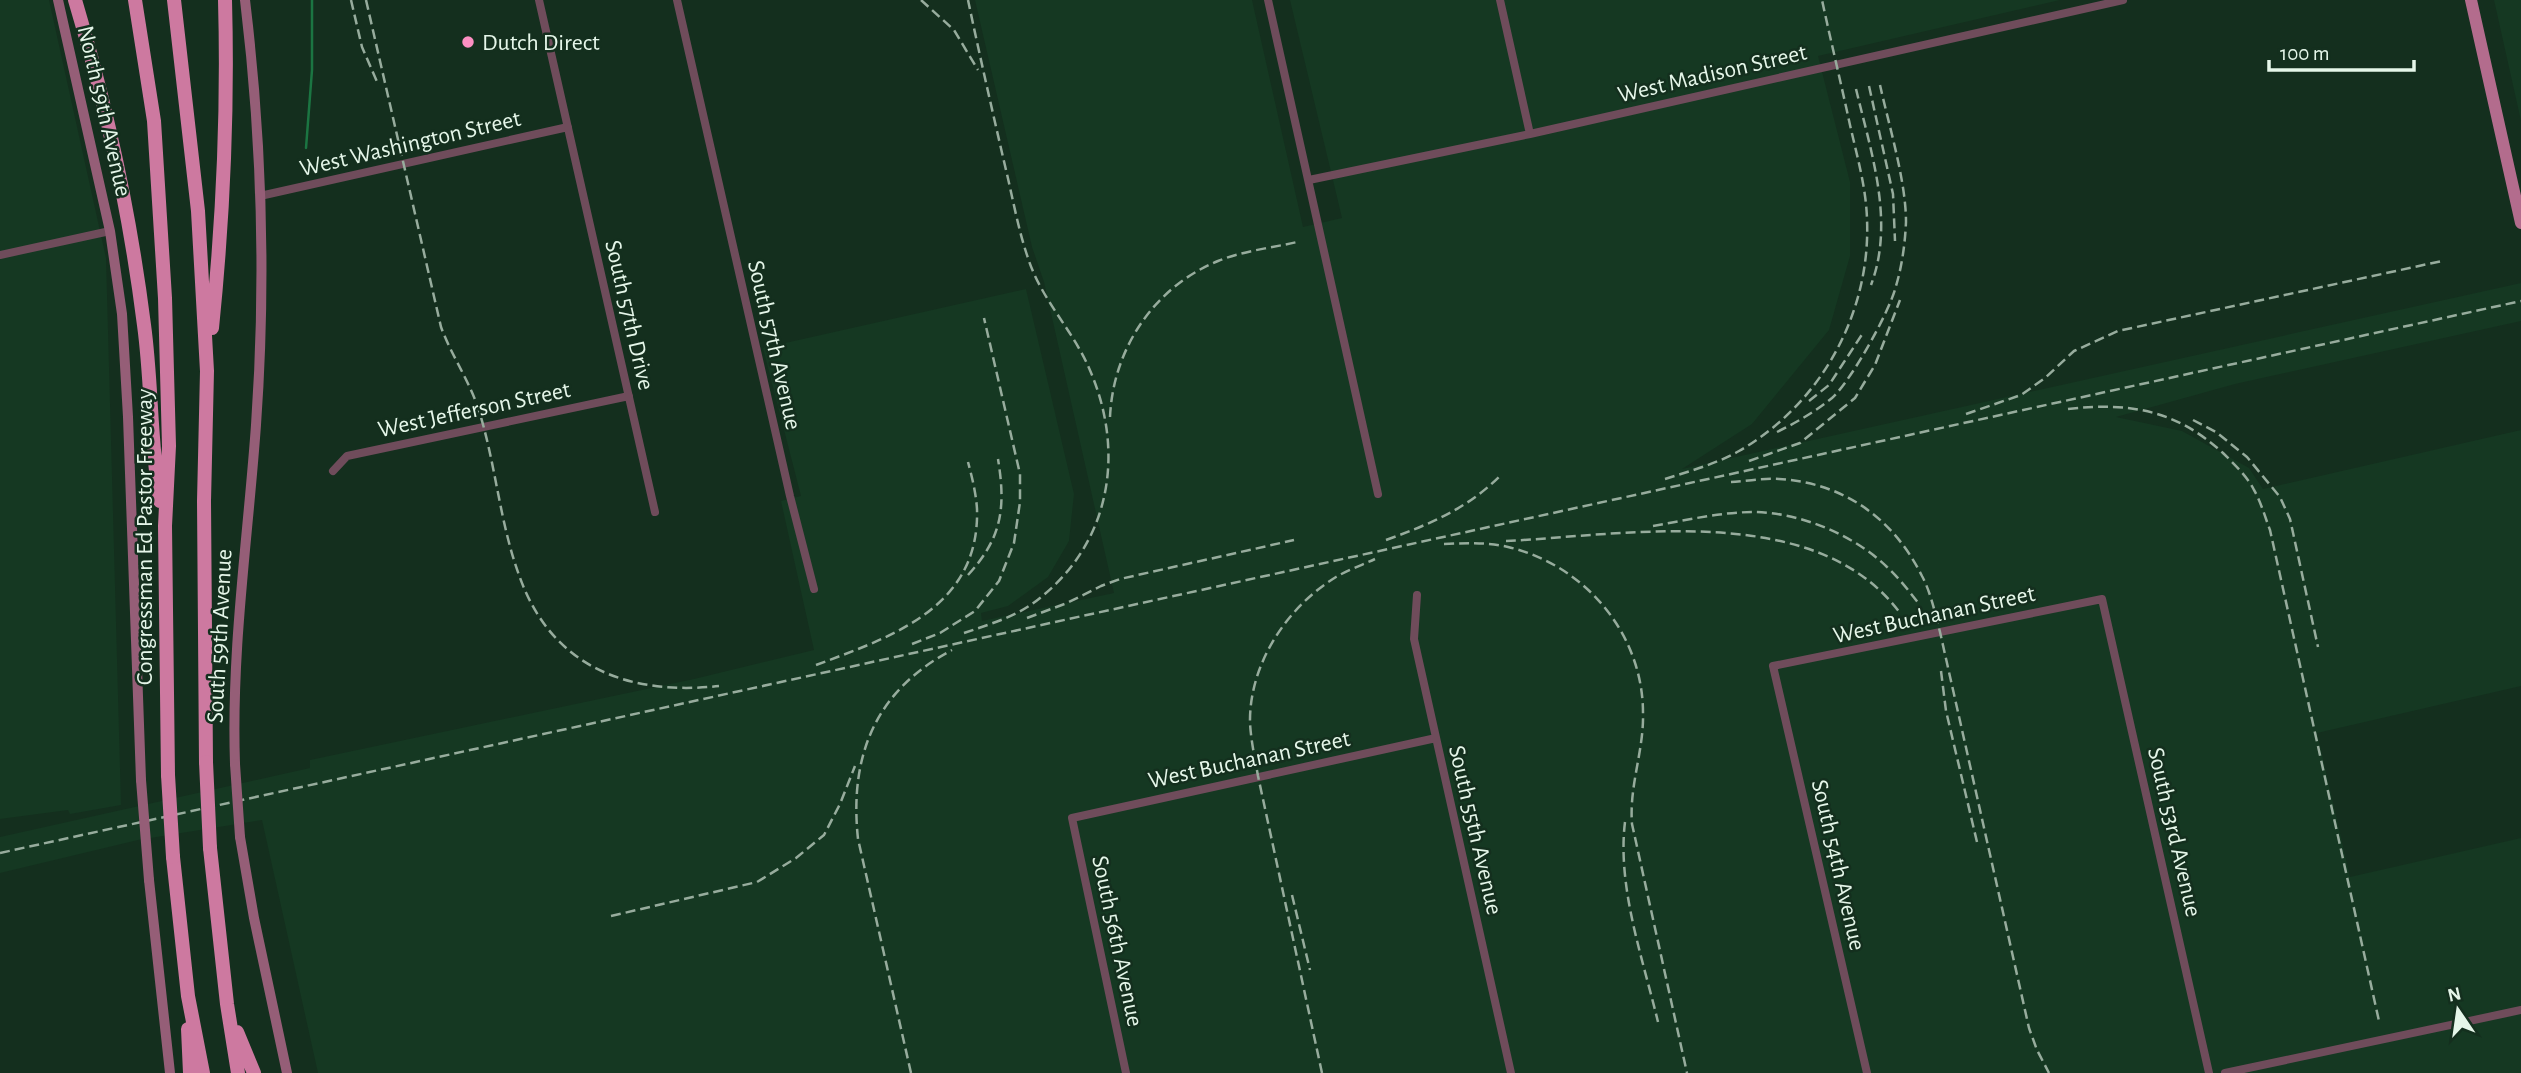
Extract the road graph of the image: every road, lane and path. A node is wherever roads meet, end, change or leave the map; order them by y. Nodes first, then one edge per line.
1 (58, 0) edge
2 (75, 0) edge
3 (135, 0) edge
4 (174, 0) edge
5 (225, 0) edge
6 (245, 0) edge
7 (539, 0) edge
8 (677, 0) edge
9 (1268, 0) edge
10 (1500, 0) edge
11 (2123, 0) edge
12 (2471, 0) edge
13 (568, 127) junction
14 (1530, 134) junction
15 (1309, 180) junction
16 (260, 196) junction
17 (2521, 223) edge
18 (110, 231) junction
19 (0, 255) edge
20 (207, 371) junction
21 (629, 396) junction
22 (333, 471) dead end
23 (1378, 494) dead end
24 (655, 512) dead end
25 (165, 526) junction
26 (814, 589) dead end
27 (1417, 595) dead end
28 (2102, 599) joint
29 (1773, 666) joint
30 (1436, 738) junction
31 (1072, 818) joint
32 (188, 996) junction
33 (227, 1004) junction
34 (2521, 1010) edge
35 (170, 1073) edge
36 (190, 1073) edge
37 (203, 1073) edge
38 (238, 1073) edge
39 (254, 1073) edge
40 (287, 1073) edge
41 (1126, 1073) edge
42 (1511, 1073) edge
43 (1867, 1073) edge
44 (2209, 1073) edge
45 (2225, 1073) edge

1 - 18 main road, North 59th Avenue
2 - 25 highway
3 - 25 highway, Congressman Ed Pastor Freeway
4 - 20 highway
5 - 20 highway
6 - 16 main road
7 - 13 street, South 57th Drive
8 - 26 street, South 57th Avenue
9 - 15 street
10 - 14 street
11 - 14 street, West Madison Street
12 - 17 main road
13 - 16 street, West Washington Street
13 - 21 street, South 57th Drive
14 - 15 street, West Madison Street
15 - 23 street
16 - 40 main road, South 59th Avenue, bridge
18 - 19 street
18 - 35 main road, bridge
20 - 33 highway, bridge
21 - 22 street, West Jefferson Street
21 - 24 street, South 57th Drive
25 - 32 highway, Congressman Ed Pastor Freeway, bridge
27 - 30 street, South 55th Avenue
28 - 29 street, West Buchanan Street
28 - 44 street, South 53rd Avenue
29 - 43 street, South 54th Avenue
30 - 31 street, West Buchanan Street
30 - 42 street, South 55th Avenue
31 - 41 street, South 56th Avenue
32 - 36 highway
32 - 37 highway, Congressman Ed Pastor Freeway
33 - 38 highway
33 - 39 highway
34 - 45 street

